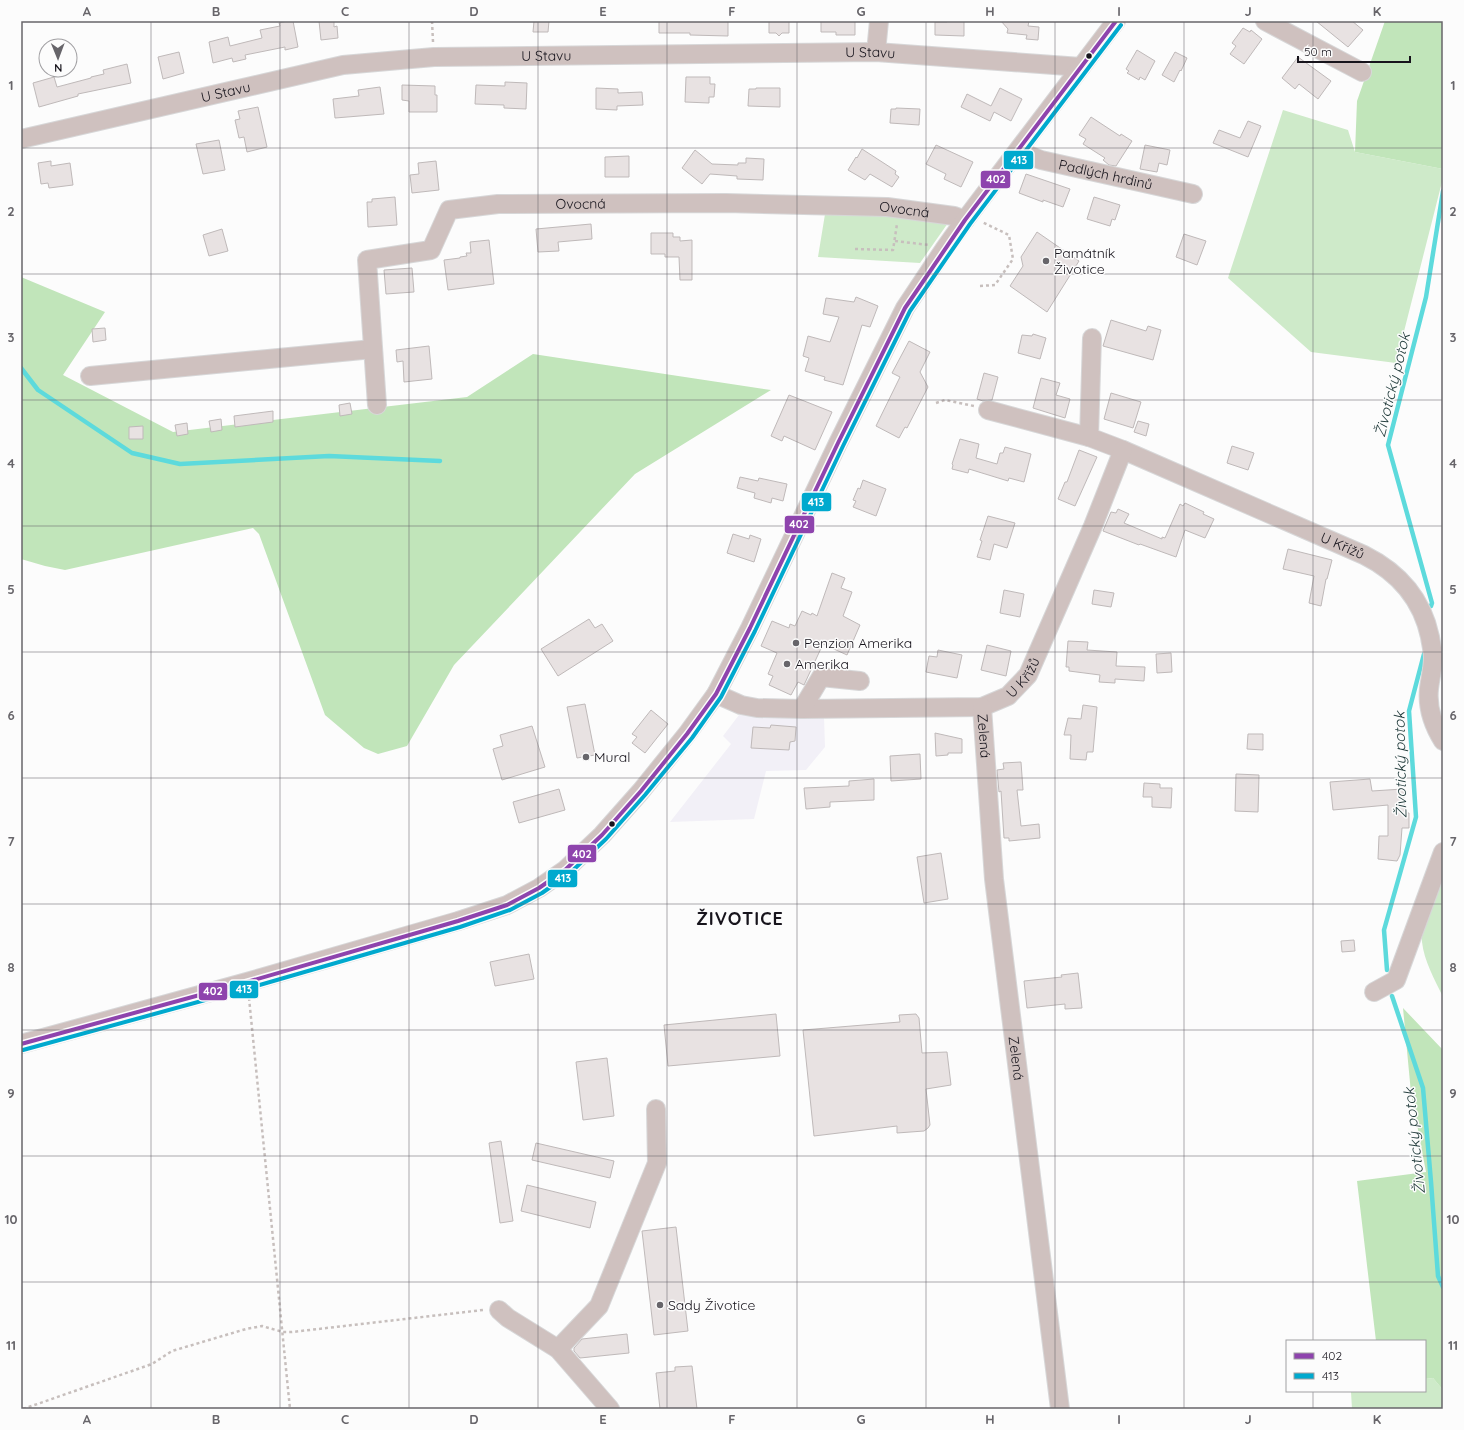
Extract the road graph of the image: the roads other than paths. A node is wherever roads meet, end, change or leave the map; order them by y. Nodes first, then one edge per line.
1 (879, 21) edge
2 (1116, 21) edge
3 (1266, 21) edge
4 (876, 52) junction
5 (1081, 68) junction
6 (1362, 72) dead end
7 (21, 139) edge
8 (1018, 152) junction
9 (1193, 194) dead end
10 (967, 218) junction
11 (1092, 338) dead end
12 (373, 349) junction
13 (90, 376) dead end
14 (378, 405) dead end
15 (988, 410) road end
16 (1089, 437) junction
17 (1123, 450) junction
18 (860, 681) dead end
19 (716, 694) junction
20 (982, 707) junction
21 (802, 709) junction
22 (1443, 741) edge
23 (1443, 852) edge
24 (1374, 992) dead end
25 (21, 1044) edge
26 (656, 1109) dead end
27 (499, 1310) road end
28 (558, 1349) junction
29 (610, 1409) edge
30 (1060, 1409) edge

1 - 4 street
2 - 5 street
3 - 6 street
4 - 5 street, U Stavu
4 - 7 street, U Stavu
5 - 8 street
8 - 9 street, Padlých hrdinů
8 - 10 street
10 - 12 street, Ovocná
10 - 19 street
11 - 16 street
12 - 13 street
12 - 14 street, Ovocná
15 - 16 street, U Křížů
16 - 17 street, U Křížů
17 - 20 street, U Křížů
17 - 22 street, U Křížů
18 - 21 street
19 - 21 street, U Křížů
19 - 25 street
20 - 21 street, U Křížů
20 - 30 street, Zelená
23 - 24 street
26 - 28 street
27 - 28 street
28 - 29 street

